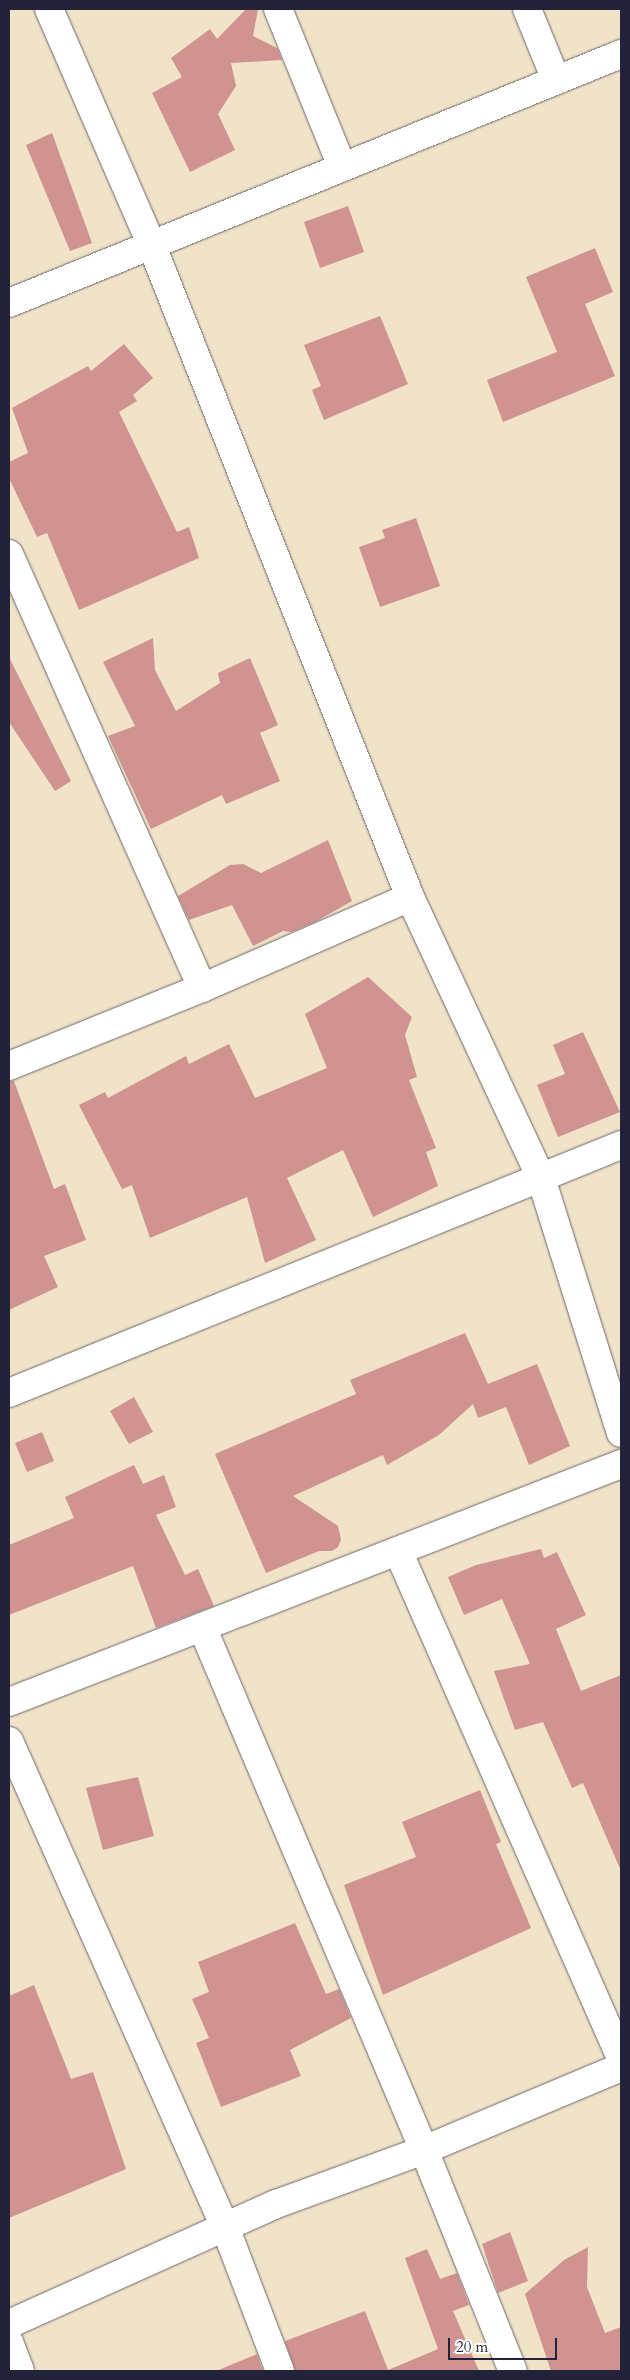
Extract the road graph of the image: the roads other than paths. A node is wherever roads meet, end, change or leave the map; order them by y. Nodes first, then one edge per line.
1 (49, 9) edge
2 (278, 9) edge
3 (527, 9) edge
4 (621, 54) edge
5 (556, 80) junction
6 (342, 167) junction
7 (152, 246) junction
8 (9, 302) edge
9 (9, 554) edge
10 (410, 897) junction
11 (202, 988) junction
12 (9, 1066) edge
13 (621, 1145) edge
14 (541, 1178) junction
15 (9, 1393) edge
16 (621, 1433) edge
17 (621, 1464) edge
18 (398, 1551) junction
19 (202, 1627) junction
20 (9, 1702) edge
21 (9, 1741) edge
22 (621, 2058) edge
23 (621, 2067) edge
24 (424, 2150) junction
25 (225, 2227) junction
26 (9, 2324) edge
27 (9, 2342) edge
28 (20, 2371) edge
29 (280, 2371) edge
30 (513, 2371) edge

1 - 7 street
2 - 6 street
3 - 5 street
4 - 5 street
5 - 6 street
6 - 7 street
7 - 8 street
7 - 10 street
9 - 11 street
10 - 11 street
10 - 14 street
11 - 12 street
13 - 14 street
14 - 15 street
14 - 16 street
17 - 18 street
18 - 19 street
18 - 22 street
19 - 20 street
19 - 24 street
21 - 25 street
23 - 24 street
24 - 25 street
24 - 30 street
25 - 26 street
25 - 29 street
27 - 28 street

